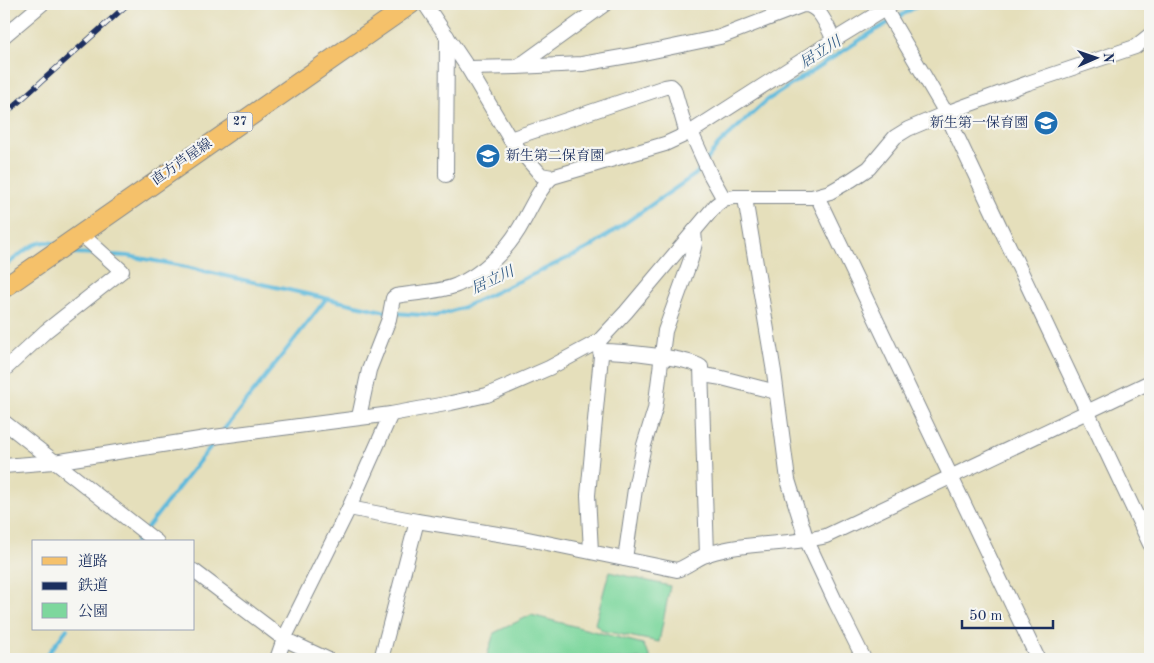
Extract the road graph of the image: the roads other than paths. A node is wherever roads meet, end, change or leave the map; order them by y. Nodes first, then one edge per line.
1 (42, 4) edge
2 (410, 4) edge
3 (425, 4) edge
4 (605, 4) edge
5 (889, 9) edge
6 (1150, 35) edge
7 (4, 36) edge
8 (447, 36) junction
9 (834, 40) junction
10 (516, 67) junction
11 (468, 68) junction
12 (946, 113) junction
13 (689, 133) junction
14 (510, 139) junction
15 (446, 175) dead end
16 (552, 177) junction
17 (818, 196) junction
18 (745, 198) junction
19 (724, 200) junction
20 (694, 232) junction
21 (80, 238) junction
22 (4, 288) edge
23 (600, 346) junction
24 (661, 357) junction
25 (4, 370) edge
26 (703, 375) junction
27 (1150, 382) edge
28 (776, 392) junction
29 (1087, 412) junction
30 (391, 414) junction
31 (359, 418) junction
32 (4, 422) edge
33 (54, 462) junction
34 (4, 466) edge
35 (950, 477) junction
36 (349, 508) junction
37 (417, 522) junction
38 (149, 535) edge
39 (807, 541) junction
40 (1150, 544) edge
41 (591, 551) junction
42 (707, 554) junction
43 (626, 559) junction
44 (195, 572) edge
45 (284, 639) junction
46 (277, 659) edge
47 (327, 659) edge
48 (381, 659) edge
49 (864, 659) edge
50 (1038, 659) edge

1 - 7 street
2 - 21 main road, 直方芦屋線 / 27
3 - 8 street
4 - 10 street
5 - 9 street
5 - 12 street
6 - 12 street
8 - 11 street
8 - 15 street
9 - 10 street
9 - 13 street
10 - 11 street
11 - 14 street
12 - 17 street
12 - 29 street
13 - 14 street
13 - 16 street
13 - 19 street
14 - 16 street
16 - 31 street
17 - 18 street
17 - 35 street
18 - 19 street
18 - 28 street
19 - 20 street
20 - 23 street
20 - 24 street
21 - 22 main road, 直方芦屋線 / 27
21 - 25 street
23 - 24 street
23 - 30 street
23 - 41 street
24 - 26 street
24 - 43 street
26 - 28 street
26 - 42 street
27 - 29 street
28 - 39 street
29 - 35 street
29 - 40 street
30 - 31 street
30 - 36 street
31 - 33 street
32 - 33 street
33 - 34 street
33 - 38 street
35 - 39 street
35 - 50 street
36 - 37 street
36 - 45 street
37 - 41 street
37 - 48 street
39 - 42 street
39 - 49 street
41 - 43 street
42 - 43 street
44 - 45 street
45 - 46 street
45 - 47 street

